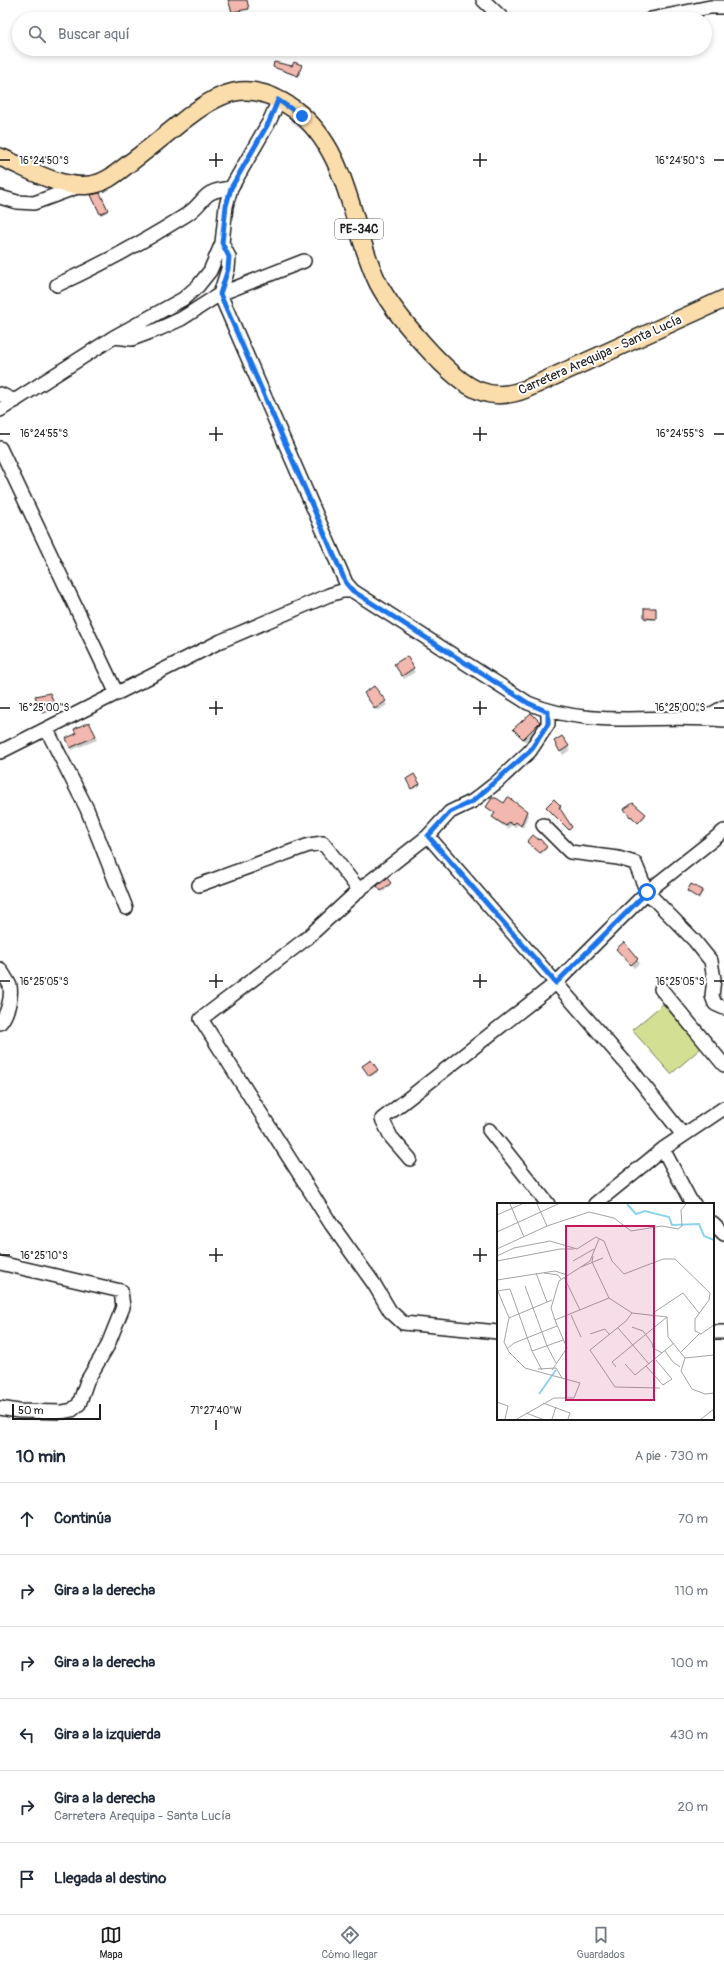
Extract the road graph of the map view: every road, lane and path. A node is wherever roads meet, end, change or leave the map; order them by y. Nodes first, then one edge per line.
1 (483, 0) edge
2 (724, 7) edge
3 (496, 12) edge
4 (689, 12) edge
5 (278, 100) junction
6 (0, 157) edge
7 (82, 185) junction
8 (231, 188) junction
9 (0, 197) edge
10 (222, 243) junction
11 (304, 261) dead end
12 (57, 285) dead end
13 (220, 294) junction
14 (724, 299) edge
15 (114, 337) junction
16 (0, 394) edge
17 (15, 401) junction
18 (0, 410) edge
19 (0, 448) edge
20 (353, 591) junction
21 (117, 694) junction
22 (724, 706) edge
23 (548, 712) junction
24 (705, 718) junction
25 (724, 720) edge
26 (47, 730) junction
27 (0, 752) edge
28 (543, 826) dead end
29 (724, 831) edge
30 (428, 836) junction
31 (199, 885) dead end
32 (359, 890) junction
33 (647, 892) junction
34 (126, 908) dead end
35 (0, 969) edge
36 (556, 983) junction
37 (661, 989) dead end
38 (724, 1008) edge
39 (0, 1023) edge
40 (724, 1065) edge
41 (724, 1108) edge
42 (489, 1130) dead end
43 (683, 1135) junction
44 (663, 1150) junction
45 (410, 1159) dead end
46 (547, 1203) edge
47 (596, 1203) edge
48 (693, 1203) edge
49 (714, 1224) edge
50 (724, 1234) edge
51 (0, 1263) edge
52 (497, 1332) edge
53 (0, 1408) edge

1 - 3 street
2 - 4 street
5 - 7 main road, Carretera Arequipa - Santa Lucía / PE-34C
5 - 8 street
5 - 14 main road, Carretera Arequipa - Santa Lucía / PE-34C
6 - 7 main road, Carretera Arequipa - Santa Lucía / PE-34C
7 - 9 street
8 - 10 street
8 - 12 street
10 - 13 street
10 - 15 street
11 - 13 street
13 - 15 street
13 - 20 street
15 - 17 street
16 - 17 street
17 - 18 street
19 - 21 street
20 - 21 street
20 - 23 street
21 - 26 street
22 - 24 street
23 - 24 street
23 - 30 street
24 - 25 street
26 - 27 street
26 - 34 street
28 - 33 street
29 - 33 street
30 - 32 street
30 - 36 street
31 - 32 street
32 - 52 street
33 - 36 street
33 - 38 street
35 - 39 street
36 - 43 street
36 - 45 street
37 - 40 street
41 - 43 street
42 - 46 street
43 - 44 street
44 - 47 street
44 - 48 street
49 - 50 street
51 - 53 street

